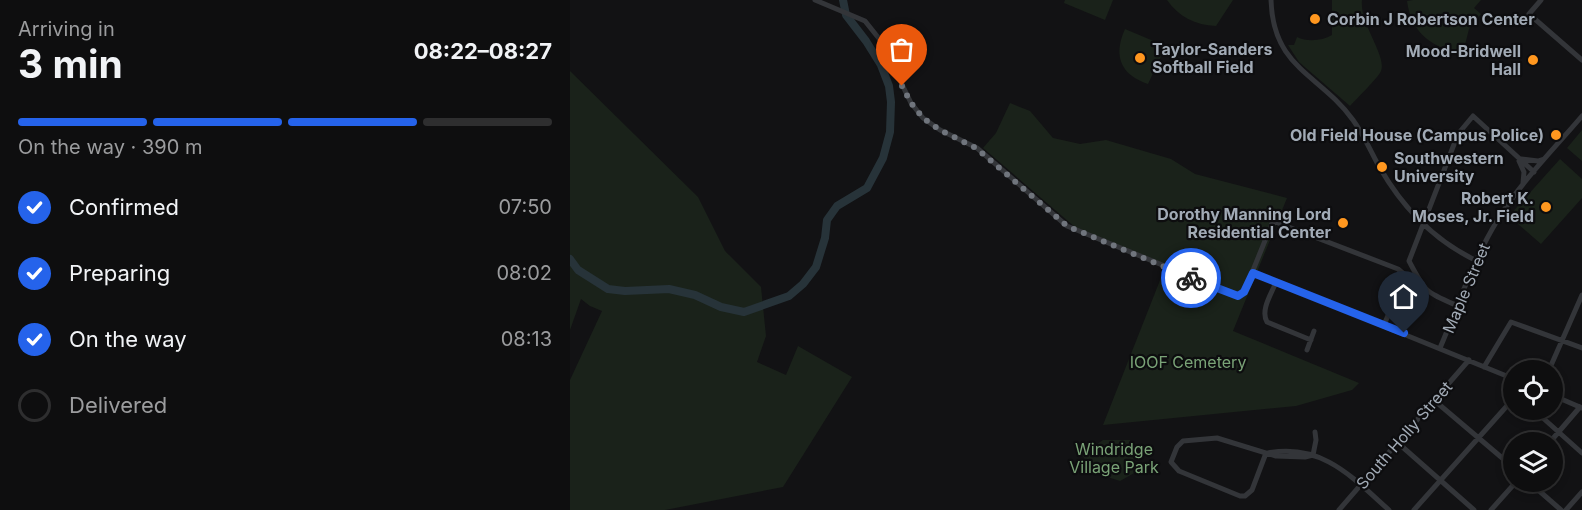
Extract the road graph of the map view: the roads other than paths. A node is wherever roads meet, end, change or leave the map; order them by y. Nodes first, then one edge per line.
1 (815, 0) edge
2 (1272, 0) edge
3 (1540, 0) edge
4 (1582, 60) edge
5 (1582, 116) edge
6 (1517, 157) junction
7 (1546, 157) junction
8 (1534, 172) junction
9 (1521, 188) junction
10 (1423, 225) junction
11 (1477, 261) junction
12 (1253, 273) junction
13 (1276, 282) junction
14 (1582, 295) edge
15 (1458, 306) junction
16 (1384, 325) junction
17 (1314, 331) dead end
18 (1311, 340) junction
19 (1562, 340) junction
20 (1440, 348) junction
21 (1582, 348) edge
22 (1307, 350) dead end
23 (1469, 360) junction
24 (1553, 360) edge
25 (1484, 367) junction
26 (1503, 375) edge
27 (1435, 400) junction
28 (1563, 400) edge
29 (1581, 407) edge
30 (1503, 410) edge
31 (1544, 420) edge
32 (1315, 432) dead end
33 (1557, 432) edge
34 (1559, 432) edge
35 (1563, 437) edge
36 (1478, 438) junction
37 (1398, 443) junction
38 (1266, 453) junction
39 (1582, 453) edge
40 (1313, 455) junction
41 (1503, 459) edge
42 (1440, 481) junction
43 (1361, 485) junction
44 (1507, 492) edge
45 (1540, 492) edge
46 (1582, 492) edge
47 (1339, 510) edge
48 (1389, 510) edge
49 (1414, 510) edge
50 (1474, 510) edge
51 (1491, 510) edge
52 (1561, 510) edge
53 (1566, 510) edge

1 - 12 street
2 - 10 street
3 - 4 street
5 - 7 street, Maple Street
6 - 7 street
6 - 8 street
6 - 9 street
6 - 10 street
7 - 8 street, Maple Street
8 - 9 street, Maple Street
9 - 11 street, Maple Street
10 - 11 street
10 - 15 street
11 - 15 street, Maple Street
12 - 13 street
12 - 16 street
13 - 16 street
13 - 18 street
14 - 19 street
15 - 20 street, Maple Street
16 - 20 street
17 - 18 street
18 - 22 street
19 - 21 street
19 - 24 street
19 - 25 street
20 - 23 street
23 - 25 street
23 - 27 street, South Holly Street
25 - 26 street
27 - 36 street
27 - 37 street, South Holly Street
28 - 29 street
29 - 34 street
30 - 36 street
31 - 33 street
32 - 40 street
35 - 39 street
36 - 41 street
36 - 42 street
37 - 42 street
37 - 43 street, South Holly Street
38 - 38 street
38 - 40 street
40 - 43 street
42 - 49 street
42 - 50 street
43 - 47 street, South Holly Street
43 - 48 street
44 - 51 street
45 - 52 street
46 - 53 street

